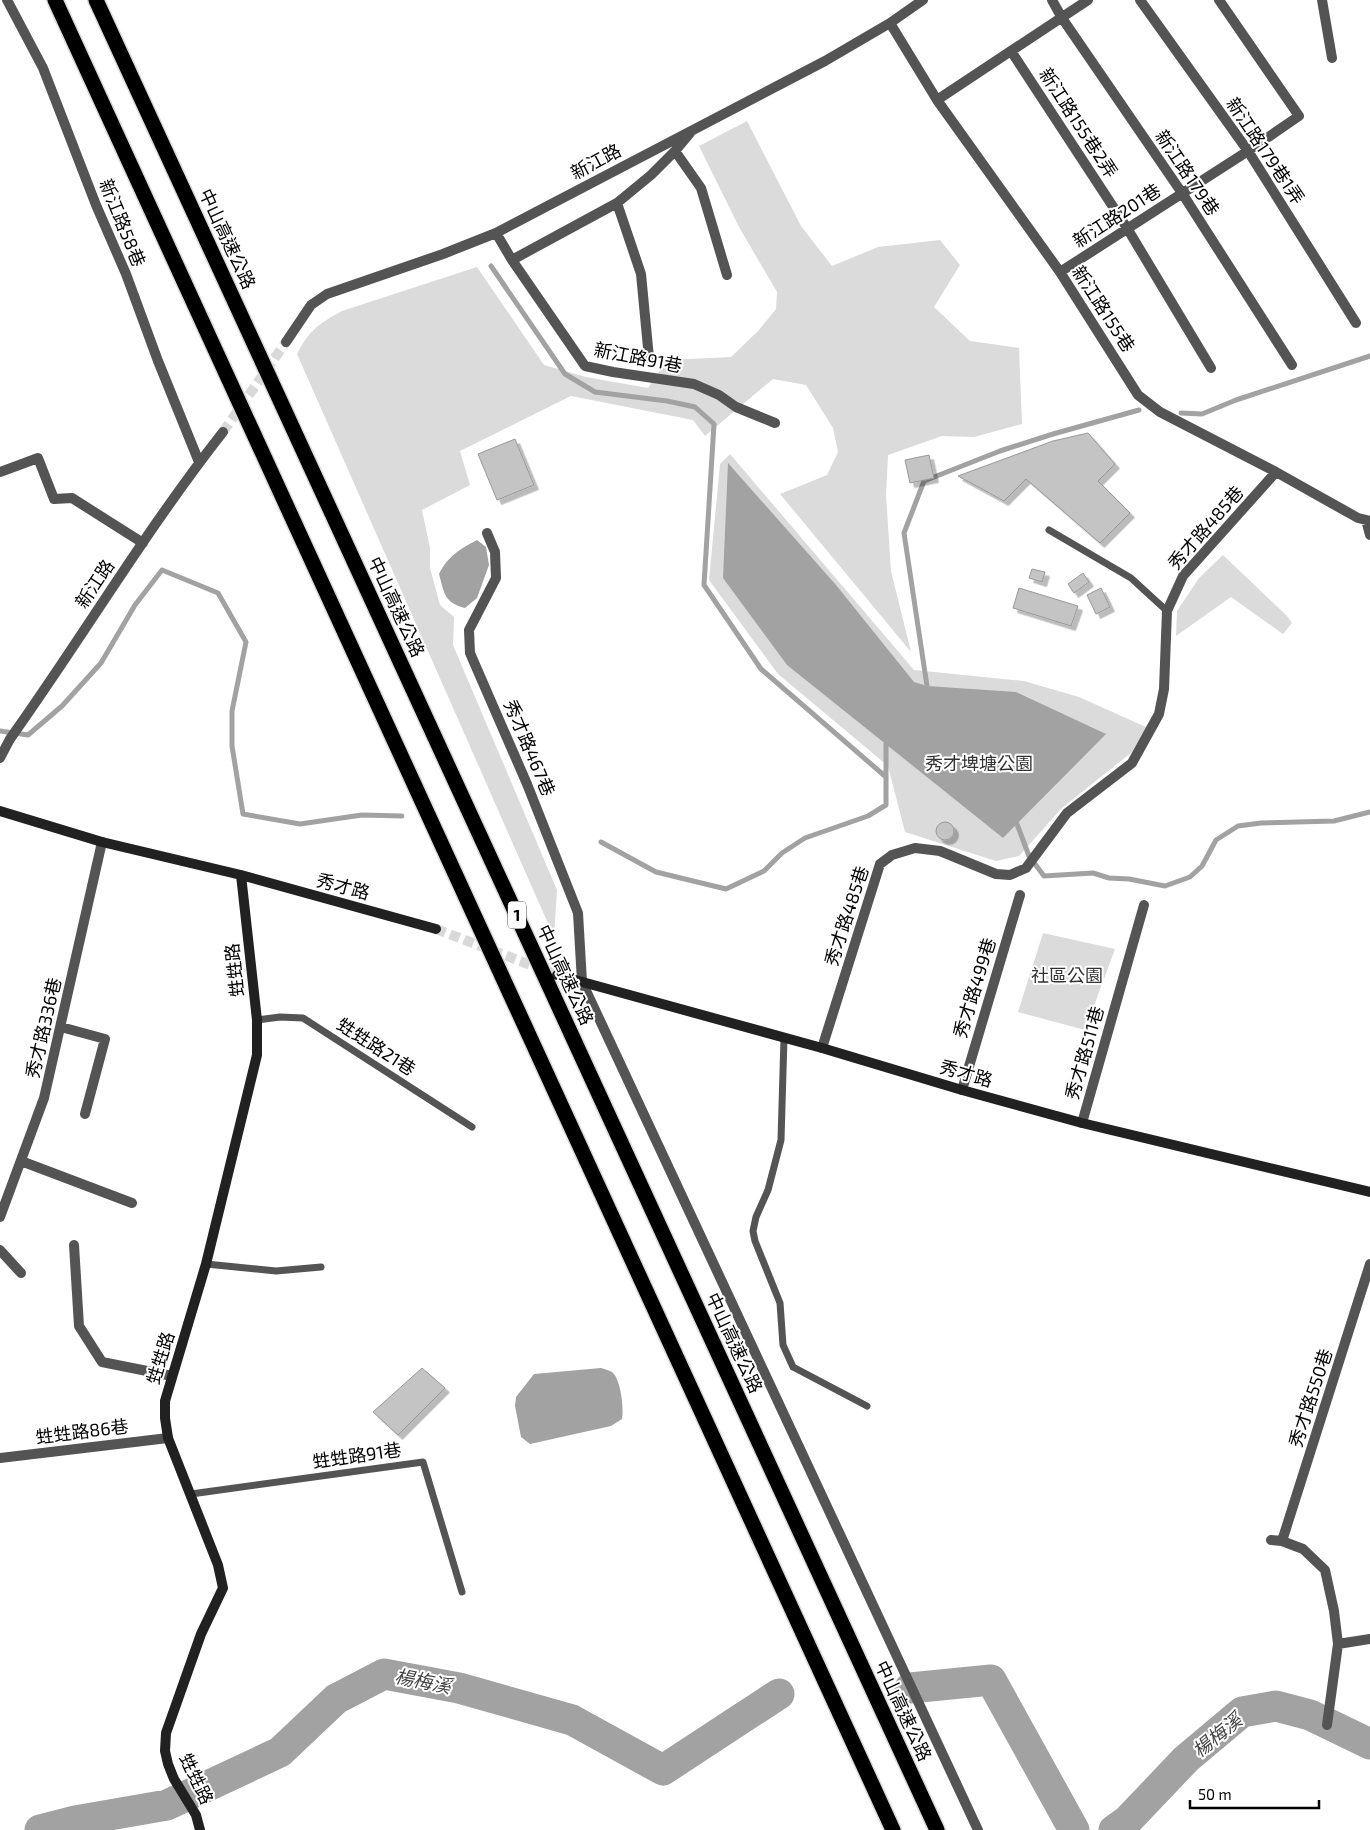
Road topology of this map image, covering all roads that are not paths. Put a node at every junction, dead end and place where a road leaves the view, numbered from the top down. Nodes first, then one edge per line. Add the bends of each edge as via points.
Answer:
1 (7, 0) edge
2 (55, 0) edge
3 (96, 0) edge
4 (923, 0) edge
5 (1052, 0) edge
6 (1088, 0) edge
7 (1140, 0) edge
8 (1219, 0) edge
9 (1322, 0) edge
10 (1062, 18) junction
11 (890, 23) junction
12 (1011, 51) junction
13 (1332, 58) dead end
14 (937, 100) junction
15 (692, 130) junction
16 (675, 151) junction
17 (1248, 151) junction
18 (1182, 193) junction
19 (617, 203) junction
20 (1127, 228) junction
21 (496, 233) junction
22 (512, 260) junction
23 (1060, 272) junction
24 (727, 275) dead end
25 (1356, 323) dead end
26 (286, 342) tunnel mouth
27 (649, 358) dead end
28 (1292, 365) dead end
29 (1210, 368) dead end
30 (774, 423) dead end
31 (223, 432) tunnel mouth
32 (199, 462) junction
33 (0, 472) edge
34 (1276, 472) junction
35 (1368, 520) edge
36 (1049, 530) dead end
37 (487, 532) dead end
38 (1370, 535) edge
39 (143, 543) junction
40 (1167, 611) junction
41 (0, 758) edge
42 (0, 811) edge
43 (102, 842) junction
44 (241, 875) junction
45 (1020, 895) dead end
46 (1144, 905) dead end
47 (436, 929) tunnel mouth
48 (556, 975) tunnel mouth
49 (582, 982) junction
50 (257, 1020) junction
51 (61, 1027) junction
52 (784, 1038) junction
53 (822, 1048) junction
54 (962, 1090) junction
55 (85, 1114) dead end
56 (1082, 1123) junction
57 (472, 1127) dead end
58 (21, 1161) junction
59 (1370, 1192) edge
60 (132, 1203) dead end
61 (0, 1217) edge
62 (74, 1245) dead end
63 (0, 1250) edge
64 (206, 1264) junction
65 (1370, 1264) edge
66 (321, 1267) dead end
67 (20, 1273) dead end
68 (172, 1376) junction
69 (867, 1406) dead end
70 (168, 1438) junction
71 (0, 1458) edge
72 (191, 1494) junction
73 (1271, 1540) dead end
74 (1282, 1541) junction
75 (462, 1592) dead end
76 (1370, 1639) edge
77 (1338, 1644) junction
78 (1327, 1725) dead end
79 (200, 1830) edge
80 (893, 1830) edge
81 (937, 1830) edge
82 (978, 1830) edge

1 - 32 street, 新江路58巷 via 43,68
2 - 80 highway, 1
3 - 81 highway, 中山高速公路 / 1
4 - 11 street, 新江路
5 - 10 street, 新江路179巷
6 - 10 street
7 - 17 street, 新江路179巷1弄
8 - 17 street, 新江路201巷 via 1299,116
9 - 13 street
10 - 12 street
10 - 18 street, 新江路179巷
11 - 14 street, 新江路155巷
11 - 15 street, 新江路 via 825,61
12 - 14 street
12 - 20 street, 新江路155巷2弄
14 - 23 street, 新江路155巷
15 - 16 street
15 - 21 street, 新江路
16 - 19 street
16 - 24 street via 700,188
17 - 18 street, 新江路201巷
17 - 25 street, 新江路179巷1弄
18 - 20 street, 新江路201巷
18 - 28 street, 新江路179巷
19 - 22 street
19 - 27 street via 642,274
20 - 23 street, 新江路201巷
20 - 29 street, 新江路155巷2弄
21 - 22 street, 新江路91巷
21 - 26 street, 新江路 via 327,294 311,305
22 - 30 street, 新江路91巷 via 585,366 694,384
23 - 34 street, 新江路155巷 via 1138,395 1160,412
31 - 32 street, 新江路
32 - 39 street, 新江路
33 - 39 street via 38,458 54,499 72,498
34 - 35 street, 新江路155巷 via 1358,518
34 - 40 street, 秀才路485巷 via 1183,576
35 - 38 street
36 - 40 lane via 1130,578
37 - 49 street, 秀才路467巷 via 495,552 496,578 469,630 470,653 578,912
39 - 41 street, 新江路
40 - 53 street, 秀才路485巷 via 1164,689 1159,714 1132,762 1067,813 1026,868 1010,875 996,874 940,852 915,848 892,855 880,864
42 - 43 main road, 秀才路
43 - 44 main road, 秀才路
43 - 51 street, 秀才路336巷
44 - 47 main road, 秀才路
44 - 50 main road, 甡甡路
45 - 54 street, 秀才路499巷
46 - 56 street, 秀才路511巷
48 - 49 main road, 秀才路
49 - 52 main road, 秀才路
49 - 82 street
50 - 57 lane, 甡甡路21巷 via 303,1018
50 - 64 main road, 甡甡路 via 257,1055
51 - 55 street via 105,1039
51 - 58 street, 秀才路336巷 via 44,1098
52 - 53 main road, 秀才路
52 - 69 lane via 781,1140 768,1190 756,1218 755,1241 780,1302 783,1345 794,1367
53 - 54 main road, 秀才路
54 - 56 main road, 秀才路
56 - 59 main road, 秀才路
58 - 60 street
58 - 61 street, 秀才路336巷
62 - 68 street via 79,1326 102,1362
63 - 67 street
64 - 66 lane via 276,1271
64 - 68 main road, 甡甡路
65 - 74 street, 秀才路550巷
68 - 70 main road, 甡甡路 via 165,1401
70 - 71 street, 甡甡路86巷
70 - 72 main road, 甡甡路
72 - 75 lane, 甡甡路91巷 via 423,1462
72 - 79 main road, 甡甡路 via 218,1565 223,1588 201,1634 166,1733 166,1757 174,1779 196,1815
73 - 74 street
74 - 77 street via 1303,1549 1325,1570
76 - 77 street
77 - 78 street

